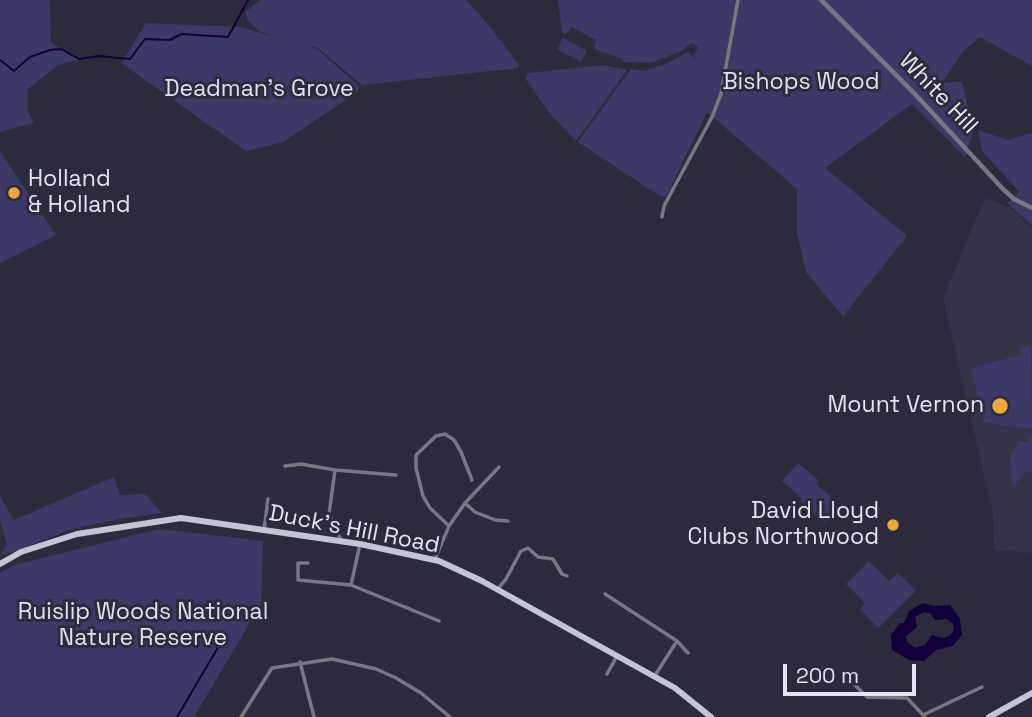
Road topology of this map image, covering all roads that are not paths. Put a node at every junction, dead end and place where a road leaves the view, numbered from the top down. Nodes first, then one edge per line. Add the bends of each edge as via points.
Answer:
1 (738, 0) edge
2 (821, 0) edge
3 (1032, 208) edge
4 (662, 217) dead end
5 (285, 466) dead end
6 (499, 467) dead end
7 (335, 470) junction
8 (396, 475) dead end
9 (472, 480) dead end
10 (268, 499) dead end
11 (465, 503) junction
12 (508, 521) dead end
13 (449, 526) junction
14 (264, 530) junction
15 (341, 541) junction
16 (360, 544) junction
17 (435, 561) junction
18 (308, 563) dead end
19 (0, 564) edge
20 (567, 576) dead end
21 (351, 585) junction
22 (497, 590) junction
23 (605, 594) dead end
24 (439, 621) dead end
25 (677, 641) junction
26 (688, 653) dead end
27 (617, 656) junction
28 (300, 662) junction
29 (607, 674) dead end
30 (654, 677) junction
31 (851, 681) dead end
32 (982, 687) dead end
33 (1032, 693) edge
34 (924, 716) edge
35 (241, 717) edge
36 (314, 717) edge
37 (450, 717) edge
38 (710, 717) edge
39 (989, 717) edge

1 - 4 street via 721,94
2 - 3 street, White Hill via 1003,189
5 - 7 street
6 - 11 street
7 - 8 street
7 - 15 street via 329,514
9 - 13 street via 454,440 445,434 436,436 416,455 423,496
10 - 14 street
11 - 12 street via 475,512
11 - 13 street
13 - 17 street
14 - 15 main road, Duck's Hill Road
14 - 19 main road, Duck's Hill Road via 181,518 160,520 77,534 21,552
15 - 16 main road, Duck's Hill Road
16 - 17 main road, Duck's Hill Road
16 - 21 street
17 - 22 main road, Duck's Hill Road
18 - 21 street via 298,563 298,580
20 - 22 street via 553,559 538,557 528,548 521,551
21 - 24 street
22 - 27 main road, Duck's Hill Road
23 - 25 street
25 - 26 street
25 - 30 street
27 - 29 street
27 - 30 main road, Duck's Hill Road
28 - 35 street via 272,668
28 - 36 street
28 - 37 street via 332,659 376,669 421,693
30 - 38 main road, Duck's Hill Road
31 - 34 street via 867,697 906,698
32 - 34 street
33 - 39 main road

